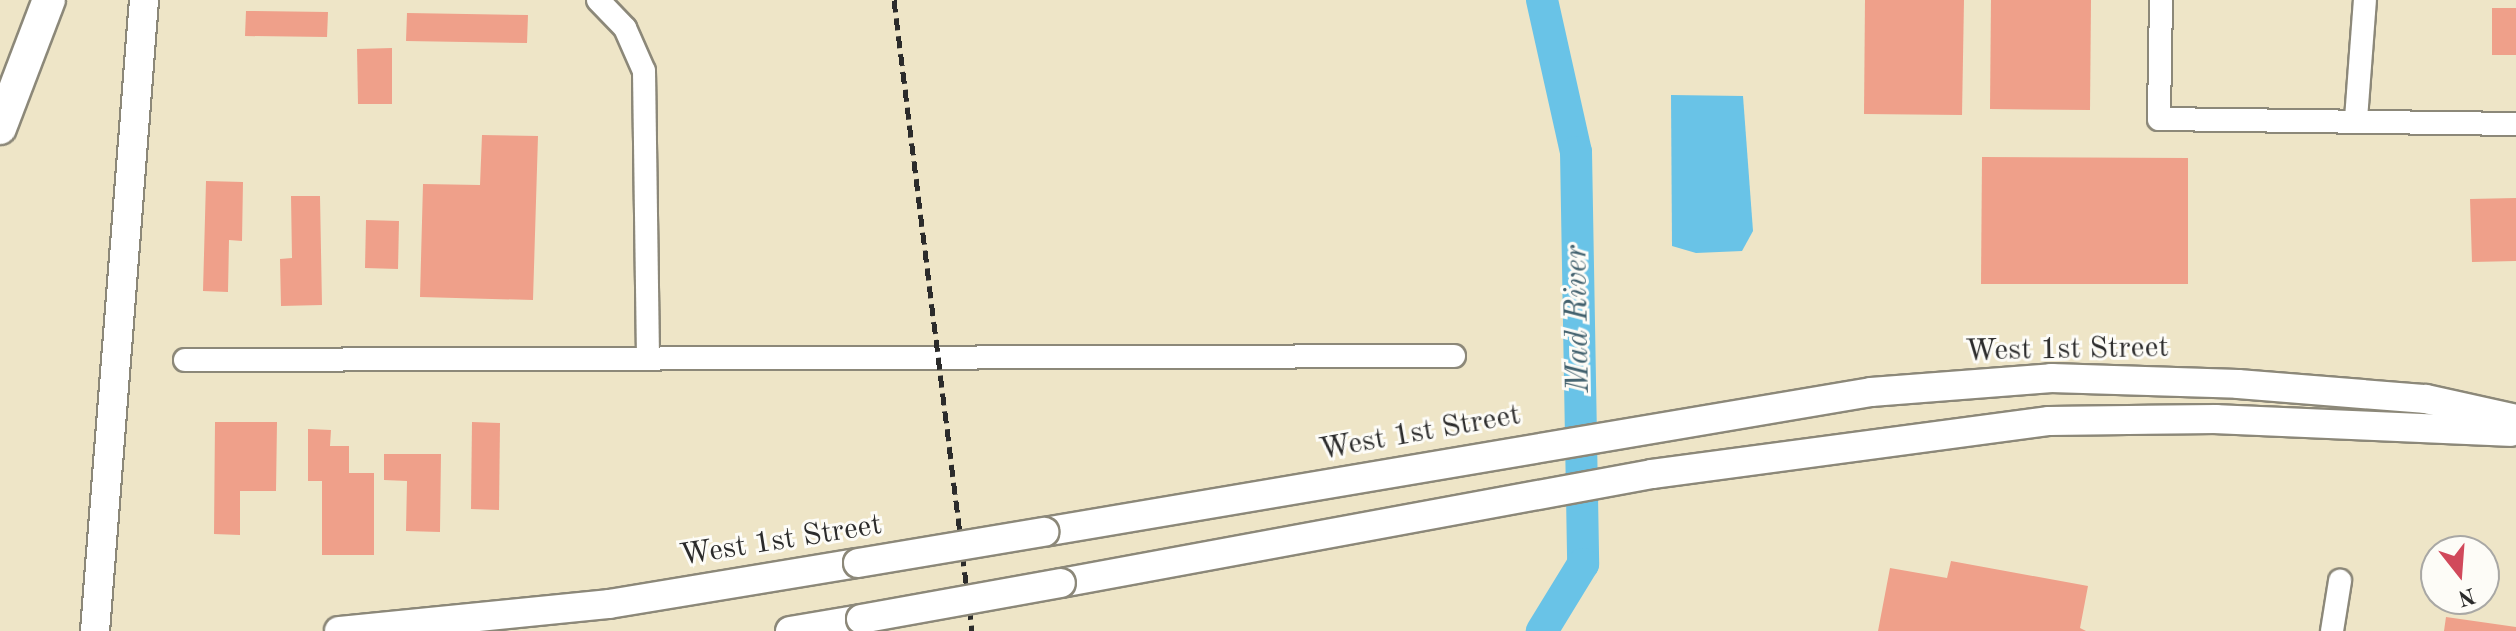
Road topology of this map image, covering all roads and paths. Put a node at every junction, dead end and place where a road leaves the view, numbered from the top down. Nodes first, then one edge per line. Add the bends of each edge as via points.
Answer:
1 (49, 0) edge
2 (144, 0) edge
3 (598, 0) edge
4 (2161, 0) edge
5 (2365, 0) edge
6 (2356, 119) junction
7 (2516, 124) edge
8 (0, 128) edge
9 (1454, 356) dead end
10 (648, 359) junction
11 (185, 360) dead end
12 (2516, 419) edge
13 (2516, 433) edge
14 (2340, 581) dead end
15 (95, 631) edge
16 (339, 631) edge
17 (790, 631) edge
18 (2332, 631) edge

1 - 8 highway
2 - 15 main road
3 - 10 street via 638,51 647,89
4 - 6 street via 2159,119
5 - 6 street
6 - 7 street
9 - 10 street
10 - 11 street
12 - 16 main road, West 1st Street, bridge via 2410,398 2238,384 2051,378 1871,392 609,604
13 - 17 main road, bridge via 2216,419 2049,421 1652,474
14 - 18 street

